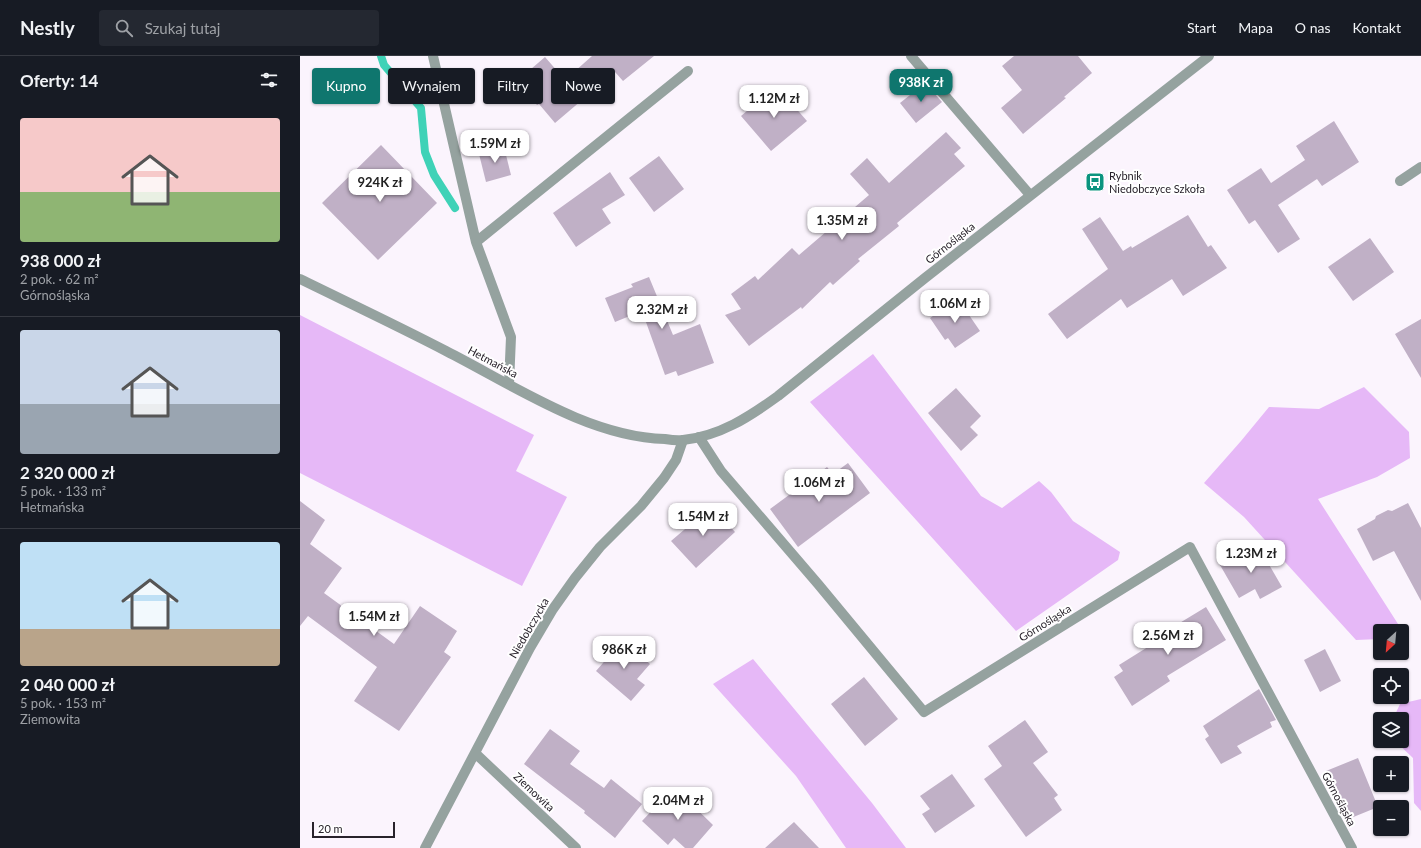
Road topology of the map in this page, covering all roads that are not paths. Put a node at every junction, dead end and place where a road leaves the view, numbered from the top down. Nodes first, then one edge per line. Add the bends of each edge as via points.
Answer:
1 (433, 56) edge
2 (911, 56) edge
3 (1209, 56) edge
4 (688, 72) dead end
5 (1421, 167) edge
6 (1400, 181) dead end
7 (1030, 195) junction
8 (476, 242) junction
9 (300, 279) edge
10 (509, 384) junction
11 (699, 437) junction
12 (682, 440) junction
13 (475, 753) junction
14 (425, 848) edge
15 (576, 848) edge
16 (1352, 848) edge

1 - 8 street
2 - 7 street
3 - 7 street, Górnośląska
4 - 8 street
5 - 6 street
7 - 11 street, Górnośląska via 778,396 735,424 717,433
8 - 10 street via 511,337
9 - 10 street, Hetmańska
10 - 12 street, Hetmańska via 556,409 596,426 651,439
11 - 12 street, Górnośląska
11 - 16 street, Górnośląska via 721,470 924,712 1190,547
12 - 13 street, Niedobczycka via 676,460 664,478 641,506 600,547 553,609
13 - 14 street, Niedobczycka
13 - 15 street, Ziemowita

